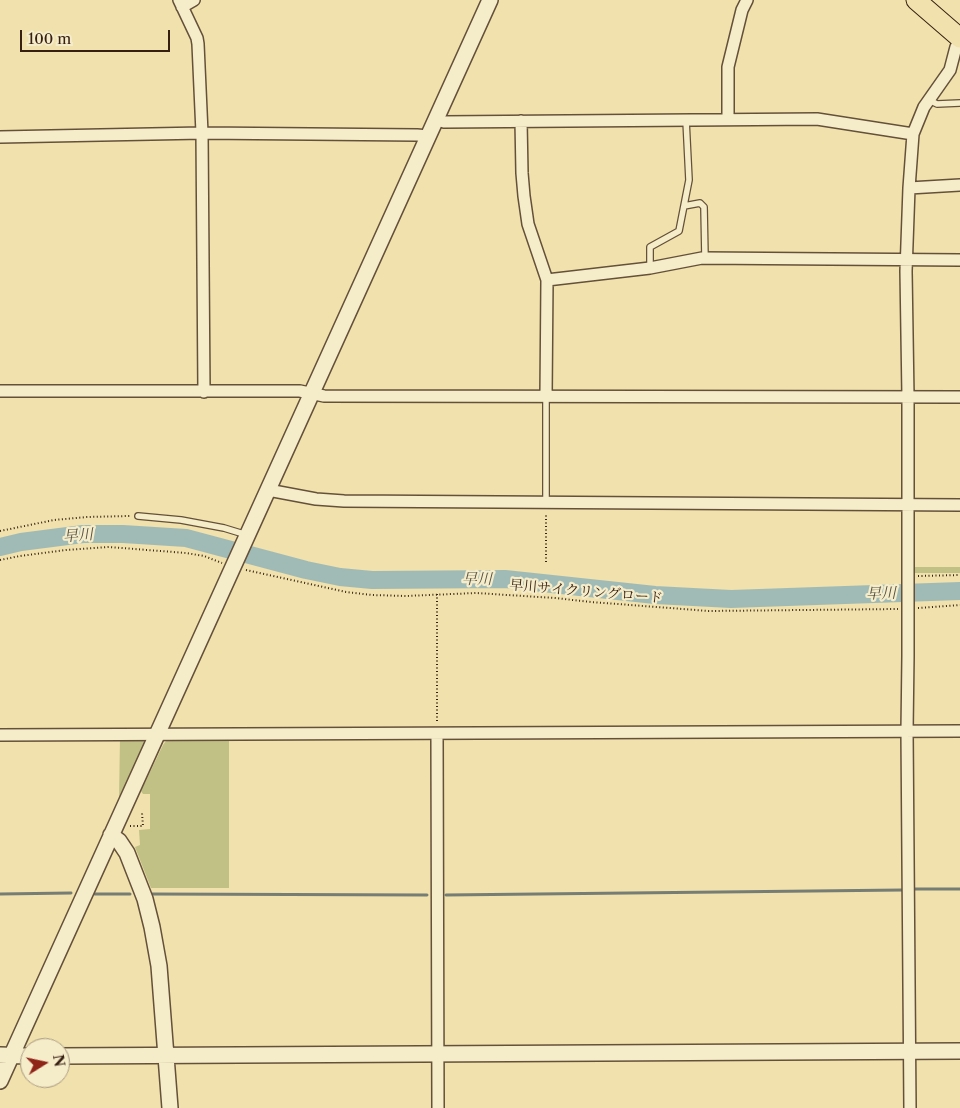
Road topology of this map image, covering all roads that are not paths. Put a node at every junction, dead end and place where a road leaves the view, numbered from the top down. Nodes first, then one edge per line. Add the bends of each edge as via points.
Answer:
1 (194, 0) edge
2 (490, 0) edge
3 (747, 0) edge
4 (916, 0) edge
5 (180, 3) edge
6 (960, 38) edge
7 (960, 42) edge
8 (929, 100) junction
9 (960, 103) edge
10 (728, 119) junction
11 (437, 120) junction
12 (686, 120) junction
13 (521, 121) junction
14 (202, 134) junction
15 (913, 134) junction
16 (428, 136) junction
17 (0, 137) edge
18 (960, 185) edge
19 (909, 188) junction
20 (684, 206) junction
21 (705, 258) junction
22 (906, 260) junction
23 (960, 260) edge
24 (650, 268) junction
25 (546, 280) junction
26 (0, 391) edge
27 (204, 392) junction
28 (312, 394) junction
29 (546, 396) junction
30 (908, 397) junction
31 (960, 397) edge
32 (268, 490) junction
33 (546, 503) junction
34 (907, 505) junction
35 (960, 505) edge
36 (138, 516) road end
37 (247, 537) junction
38 (907, 731) junction
39 (960, 731) edge
40 (437, 734) junction
41 (0, 735) edge
42 (158, 735) junction
43 (111, 835) junction
44 (910, 1051) junction
45 (960, 1051) edge
46 (438, 1054) junction
47 (6, 1055) edge
48 (166, 1055) junction
49 (20, 1056) edge
50 (70, 1056) edge
51 (0, 1081) edge
52 (170, 1108) edge
53 (438, 1108) edge
54 (910, 1108) edge

1 - 5 street
2 - 11 street
3 - 10 street via 728,67
4 - 6 main road
5 - 14 street via 198,44
7 - 8 street via 950,70
8 - 9 lane via 937,104
8 - 15 street
10 - 12 street
10 - 15 street via 818,118
11 - 13 street
11 - 16 street
12 - 13 street
12 - 20 lane via 689,180
13 - 25 street via 522,173 528,224
14 - 16 street
14 - 17 street
14 - 27 street
15 - 19 street
16 - 28 street
18 - 19 street
19 - 22 street
20 - 21 lane via 700,203 704,207
20 - 24 lane via 680,231 650,247
21 - 22 street
21 - 24 street
22 - 23 street
22 - 30 street
24 - 25 street
25 - 29 street
26 - 27 street
27 - 28 street via 300,391
28 - 29 street
28 - 32 street
29 - 30 street
29 - 33 lane
30 - 31 street
30 - 34 street
32 - 33 street via 330,500
32 - 37 street
33 - 34 street
34 - 35 street
34 - 38 street
36 - 37 lane via 224,528
37 - 42 street
38 - 39 street
38 - 40 street
38 - 44 street
40 - 42 street
40 - 46 street
41 - 42 street
42 - 43 street
43 - 47 street
43 - 48 street via 123,845 130,859 152,927 159,966
44 - 45 street
44 - 46 street
44 - 54 street
46 - 48 street
46 - 53 street
47 - 49 street
47 - 51 street
48 - 50 street
48 - 52 street

